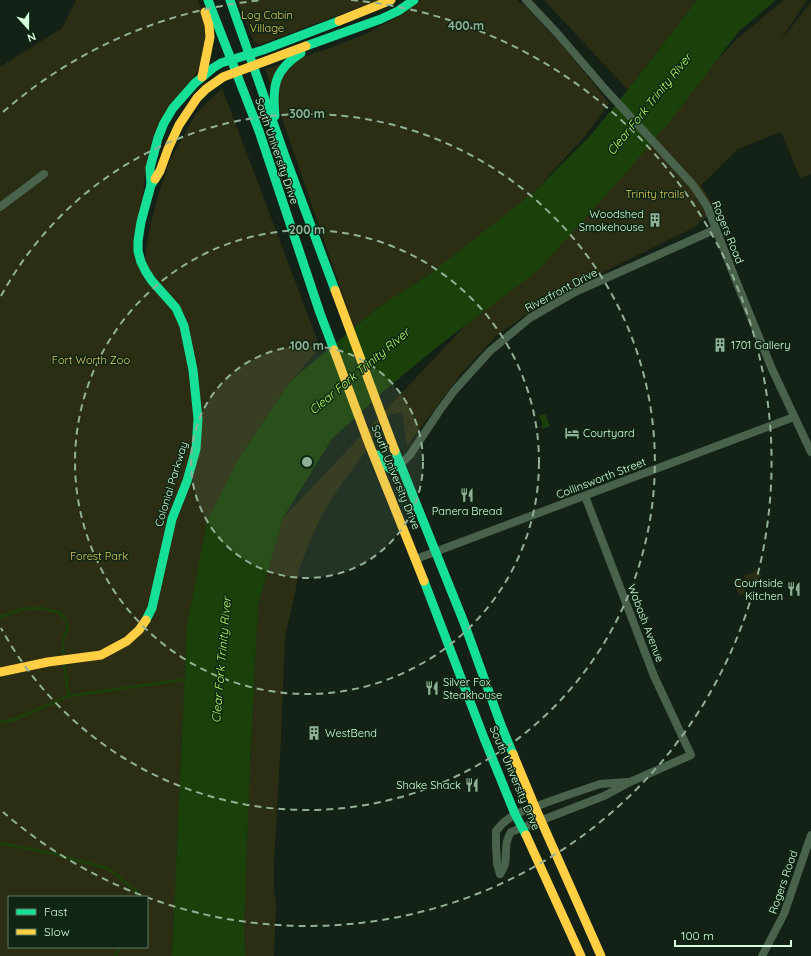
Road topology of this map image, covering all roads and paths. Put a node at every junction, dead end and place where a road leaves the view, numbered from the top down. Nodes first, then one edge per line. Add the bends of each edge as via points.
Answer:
1 (200, 0) edge
2 (208, 0) edge
3 (230, 0) edge
4 (390, 0) edge
5 (414, 0) edge
6 (526, 0) edge
7 (328, 39) junction
8 (249, 54) junction
9 (231, 60) junction
10 (253, 66) junction
11 (236, 73) junction
12 (202, 77) junction
13 (276, 131) junction
14 (44, 174) dead end
15 (151, 185) junction
16 (0, 206) edge
17 (716, 229) junction
18 (794, 417) junction
19 (368, 440) junction
20 (811, 452) edge
21 (400, 465) junction
22 (585, 496) junction
23 (435, 552) junction
24 (416, 559) junction
25 (0, 672) edge
26 (630, 782) junction
27 (535, 807) junction
28 (516, 814) junction
29 (541, 821) junction
30 (523, 828) junction
31 (811, 835) edge
32 (579, 953) edge
33 (586, 956) edge
34 (601, 956) edge
35 (762, 956) edge

1 - 12 main road via 209,25 210,37
2 - 9 main road, South University Drive
3 - 8 main road, South University Drive
4 - 8 main road, Colonial Parkway
5 - 7 main road, Colonial Parkway via 391,15
6 - 17 street, Rogers Road via 693,185 707,206
7 - 10 main road, Colonial Parkway
7 - 13 main road via 294,57 280,74 275,84 274,96
8 - 9 main road, Colonial Parkway
8 - 10 main road, South University Drive
9 - 11 main road, South University Drive
9 - 12 main road, Colonial Parkway via 221,63
10 - 11 main road, Colonial Parkway
10 - 13 main road, South University Drive
11 - 15 main road, Colonial Parkway via 221,79 197,98 179,125 160,171
11 - 19 main road, South University Drive via 259,131 320,313
12 - 15 main road, Colonial Parkway via 173,108 164,123 150,168
13 - 21 main road, South University Drive
14 - 16 street
15 - 25 main road, Colonial Parkway via 141,222 138,251 152,282 176,308 184,326 192,363 198,419 196,449 172,519 152,608 139,630 127,641 101,655
17 - 18 street, Rogers Road
17 - 21 street, Riverfront Drive via 575,292 530,318 490,351 454,391 410,455
18 - 20 street, Rogers Road
18 - 22 street, Collinsworth Street
19 - 21 main road via 382,463 391,469
19 - 24 main road, South University Drive
21 - 23 main road, South University Drive
22 - 23 street, Collinsworth Street
22 - 26 street, Wabash Avenue via 654,676 691,755
23 - 24 street, Collinsworth Street
23 - 27 main road, South University Drive
24 - 28 main road, South University Drive via 484,738
26 - 27 street via 600,784
26 - 29 street via 604,796
27 - 28 street
27 - 29 main road, South University Drive
28 - 30 main road, South University Drive
28 - 30 street via 496,831 497,864 500,874 505,866 509,835
29 - 30 street
29 - 34 main road, South University Drive
30 - 32 main road, South University Drive
31 - 35 street, Rogers Road via 784,914
32 - 33 main road

